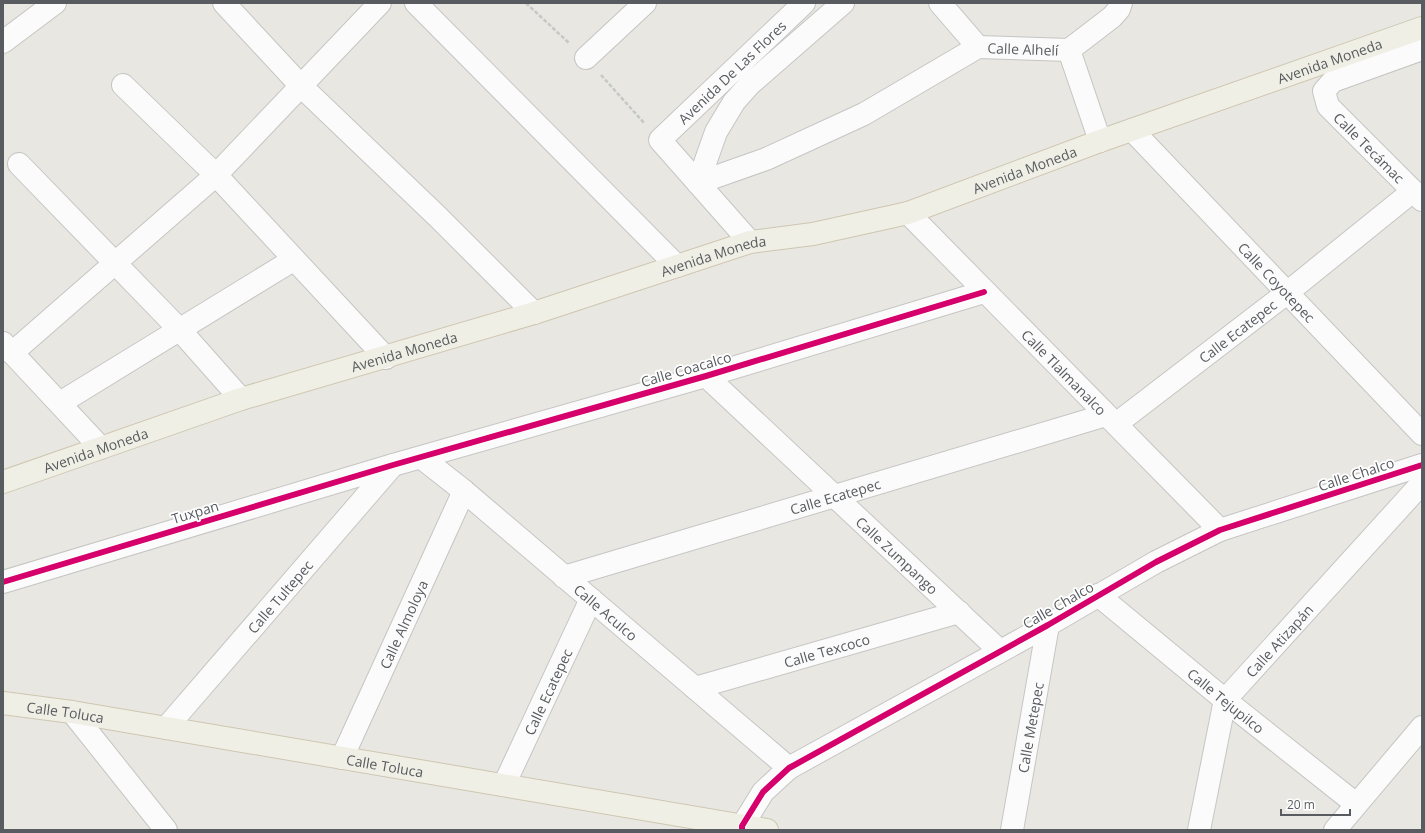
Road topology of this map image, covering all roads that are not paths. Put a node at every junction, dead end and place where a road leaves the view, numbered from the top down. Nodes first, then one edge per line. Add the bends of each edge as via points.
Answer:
1 (55, 3) edge
2 (224, 3) edge
3 (380, 3) edge
4 (416, 3) edge
5 (645, 3) edge
6 (804, 3) edge
7 (843, 3) edge
8 (940, 3) edge
9 (1121, 3) edge
10 (1422, 28) edge
11 (3, 42) edge
12 (978, 47) junction
13 (1069, 50) junction
14 (1422, 50) edge
15 (586, 58) dead end
16 (123, 85) dead end
17 (301, 86) junction
18 (1132, 130) junction
19 (1100, 141) junction
20 (19, 164) dead end
21 (216, 175) junction
22 (698, 183) junction
23 (1418, 195) edge
24 (908, 213) junction
25 (750, 242) junction
26 (293, 260) junction
27 (115, 263) junction
28 (677, 266) junction
29 (984, 292) junction
30 (1288, 292) junction
31 (534, 313) junction
32 (179, 328) junction
33 (8, 348) edge
34 (386, 358) junction
35 (706, 376) junction
36 (241, 399) junction
37 (60, 403) junction
38 (1111, 420) junction
39 (1422, 434) edge
40 (101, 448) junction
41 (422, 458) junction
42 (393, 465) junction
43 (1422, 465) edge
44 (3, 482) edge
45 (1422, 483) edge
46 (464, 491) junction
47 (835, 496) junction
48 (1220, 530) junction
49 (564, 577) junction
50 (3, 582) edge
51 (1098, 595) junction
52 (590, 599) junction
53 (959, 612) junction
54 (1048, 626) junction
55 (1000, 651) junction
56 (695, 688) junction
57 (1225, 700) junction
58 (3, 703) edge
59 (72, 712) junction
60 (1422, 727) edge
61 (166, 728) junction
62 (342, 758) junction
63 (789, 768) junction
64 (504, 785) junction
65 (1356, 804) junction
66 (742, 828) edge
67 (166, 830) edge
68 (767, 830) edge
69 (1012, 830) edge
70 (1199, 830) edge
71 (1335, 830) edge

1 - 11 street
2 - 17 street
3 - 17 street
4 - 28 street
5 - 15 street
6 - 22 street, Avenida De Las Flores via 660,140
7 - 22 street via 750,84 734,102 716,132
8 - 12 street
9 - 13 street, Calle Alhelí via 1119,10 1112,17
10 - 18 main road, Avenida Moneda
12 - 13 street, Calle Alhelí
12 - 22 street via 864,114 766,159
13 - 19 street
14 - 23 street, Calle Tecámac via 1334,81 1324,91 1328,106
16 - 21 street
17 - 21 street
17 - 31 street
18 - 19 main road, Avenida Moneda
18 - 30 street, Calle Coyotepec
19 - 24 main road, Avenida Moneda
20 - 27 street
21 - 26 street
21 - 27 street
22 - 25 street
23 - 30 street, Calle Ecatepec
24 - 25 main road, Avenida Moneda via 813,234
24 - 29 street, Calle Tlalmanalco
25 - 28 main road, Avenida Moneda
26 - 32 street
26 - 34 street
27 - 32 street
27 - 33 street
28 - 31 main road, Avenida Moneda
29 - 35 street, Calle Coacalco
29 - 38 street, Calle Tlalmanalco
30 - 38 street, Calle Ecatepec
30 - 39 street, Calle Coyotepec
31 - 34 main road, Avenida Moneda
32 - 36 street
32 - 37 street
33 - 37 street
34 - 36 main road, Avenida Moneda
35 - 41 street, Calle Coacalco
35 - 47 street, Calle Zumpango
36 - 40 main road, Avenida Moneda
37 - 40 street
38 - 47 street, Calle Ecatepec
38 - 48 street, Calle Tlalmanalco
40 - 44 main road, Avenida Moneda
41 - 42 street, Calle Coacalco
41 - 46 street, Calle Aculco
42 - 50 street, Tuxpan
42 - 61 street, Calle Tultepec
43 - 48 street, Calle Chalco
45 - 57 street, Calle Atizapán
46 - 49 street, Calle Aculco
46 - 62 street, Calle Almoloya
47 - 49 street, Calle Ecatepec
47 - 53 street, Calle Zumpango
48 - 51 street, Calle Chalco
49 - 52 street, Calle Aculco
51 - 54 street, Calle Chalco
51 - 57 street, Calle Tejupilco
52 - 56 street, Calle Aculco
52 - 64 street, Calle Ecatepec
53 - 55 street, Calle Zumpango
53 - 56 street, Calle Texcoco
54 - 55 street, Calle Chalco
54 - 69 street, Calle Metepec
55 - 63 street, Calle Chalco
56 - 63 street, Calle Aculco
57 - 65 street, Calle Tejupilco
57 - 70 street
58 - 59 main road, Calle Toluca
59 - 61 main road, Calle Toluca
59 - 67 street
60 - 65 street
61 - 62 main road, Calle Toluca
62 - 64 main road, Calle Toluca
63 - 66 street, Calle Chalco via 763,792
64 - 66 main road, Calle Toluca
65 - 71 street
66 - 68 main road, Calle Toluca

